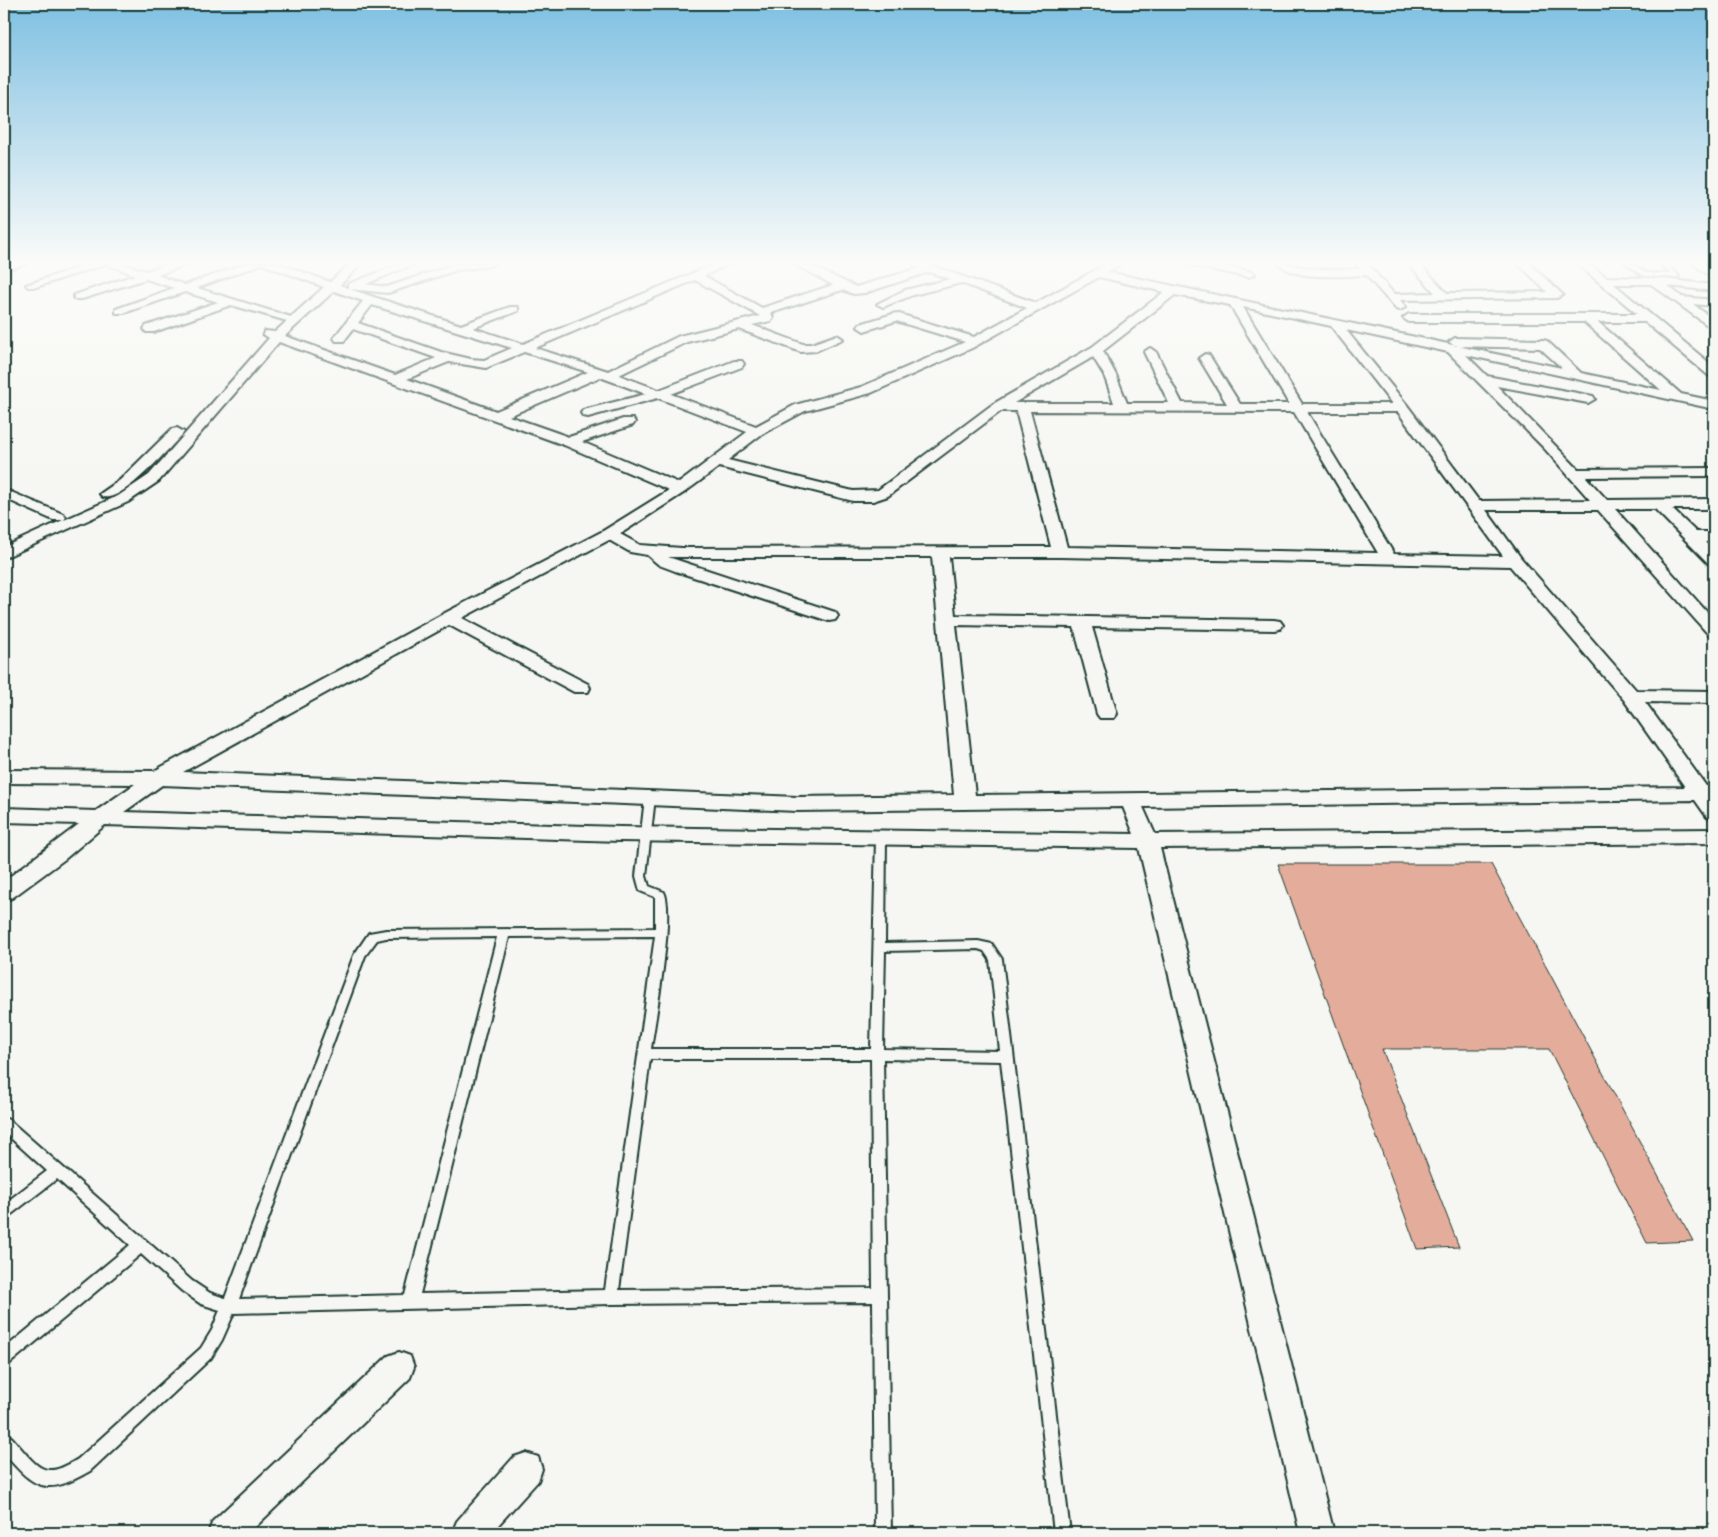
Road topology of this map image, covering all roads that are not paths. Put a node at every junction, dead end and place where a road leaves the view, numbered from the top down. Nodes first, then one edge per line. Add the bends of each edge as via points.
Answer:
1 (343, 335) edge
2 (383, 335) edge
3 (478, 335) edge
4 (557, 335) edge
5 (701, 335) edge
6 (766, 335) edge
7 (955, 335) edge
8 (987, 335) edge
9 (1116, 335) edge
10 (1254, 335) edge
11 (1344, 335) edge
12 (1388, 335) edge
13 (1422, 335) edge
14 (1606, 335) edge
15 (1669, 335) edge
16 (273, 336) junction
17 (340, 338) dead end
18 (837, 338) dead end
19 (976, 341) junction
20 (1429, 343) junction
21 (523, 349) junction
22 (1096, 350) junction
23 (1454, 351) junction
24 (1150, 352) dead end
25 (449, 357) junction
26 (1205, 358) dead end
27 (738, 364) dead end
28 (605, 373) junction
29 (1714, 373) edge
30 (1576, 376) junction
31 (395, 380) junction
32 (1486, 380) junction
33 (660, 394) junction
34 (1677, 397) junction
35 (1588, 399) dead end
36 (1714, 405) edge
37 (998, 407) junction
38 (1022, 407) junction
39 (1122, 408) junction
40 (1178, 408) junction
41 (1236, 408) junction
42 (1298, 408) junction
43 (1402, 408) junction
44 (588, 413) dead end
45 (496, 416) junction
46 (628, 422) dead end
47 (757, 431) junction
48 (569, 442) junction
49 (718, 462) junction
50 (1714, 472) edge
51 (1574, 473) junction
52 (132, 477) junction
53 (154, 478) junction
54 (680, 489) junction
55 (4, 494) edge
56 (1658, 503) junction
57 (1602, 504) junction
58 (1714, 504) edge
59 (1473, 506) junction
60 (58, 516) junction
61 (609, 534) junction
62 (1692, 537) junction
63 (1714, 537) edge
64 (4, 541) edge
65 (652, 552) junction
66 (940, 552) junction
67 (1060, 552) junction
68 (4, 553) edge
69 (1389, 558) junction
70 (1714, 560) edge
71 (1514, 561) junction
72 (829, 616) dead end
73 (449, 618) junction
74 (947, 620) junction
75 (1082, 622) junction
76 (1274, 625) dead end
77 (1714, 630) edge
78 (581, 688) dead end
79 (1631, 696) junction
80 (1714, 697) edge
81 (1107, 714) dead end
82 (4, 776) edge
83 (158, 778) junction
84 (1707, 793) edge
85 (650, 798) junction
86 (1130, 800) junction
87 (965, 802) junction
88 (1714, 812) edge
89 (4, 815) edge
90 (103, 816) junction
91 (646, 834) junction
92 (1714, 836) edge
93 (881, 838) junction
94 (1148, 841) junction
95 (4, 892) edge
96 (661, 932) junction
97 (504, 933) junction
98 (879, 946) junction
99 (644, 1054) junction
100 (877, 1054) junction
101 (1006, 1056) junction
102 (4, 1124) edge
103 (57, 1171) junction
104 (4, 1212) edge
105 (141, 1244) junction
106 (880, 1295) junction
107 (611, 1297) junction
108 (411, 1302) junction
109 (229, 1306) junction
110 (4, 1360) edge
111 (399, 1367) dead end
112 (4, 1441) edge
113 (526, 1469) dead end
114 (225, 1533) edge
115 (469, 1533) edge
116 (882, 1533) edge
117 (1062, 1533) edge
118 (1317, 1533) edge

1 - 17 street
2 - 25 street
3 - 21 street
4 - 21 street
5 - 28 street via 683,339
6 - 18 street via 801,348 812,348
7 - 19 street
8 - 19 street
9 - 22 street
10 - 42 street
11 - 43 street
12 - 20 street
13 - 20 street
14 - 34 street
15 - 29 street
16 - 31 street
16 - 52 street
16 - 53 street
19 - 47 street via 866,390 800,408
20 - 23 street
20 - 30 street via 1538,343 1547,346
21 - 25 street via 486,364
21 - 28 street
22 - 37 street
22 - 39 street via 1110,375
23 - 30 street
23 - 32 street
24 - 40 street
25 - 31 street
26 - 41 street
27 - 33 street
28 - 33 street
28 - 45 street
30 - 34 street
31 - 45 street
32 - 35 street
32 - 51 street
33 - 44 street
33 - 47 street
34 - 36 street
37 - 38 street
37 - 49 street via 883,493 873,496 853,496
38 - 39 street
38 - 67 street
39 - 40 street
40 - 41 street
41 - 42 street
42 - 43 street
42 - 69 street
43 - 59 street
45 - 48 street
46 - 48 street
47 - 49 street
48 - 54 street
49 - 54 street
50 - 51 street
51 - 57 street
52 - 53 street
52 - 60 street via 110,493
53 - 68 street via 123,499
54 - 61 street
55 - 60 street
56 - 57 street
56 - 58 street
56 - 62 street
57 - 59 street
57 - 77 street
59 - 71 street
60 - 64 street
61 - 65 street via 636,549
61 - 73 street
62 - 63 street
62 - 70 street
65 - 66 street
65 - 72 street via 681,568
66 - 67 street
66 - 74 street
67 - 69 street
69 - 71 street
71 - 79 street
73 - 78 street
73 - 83 street
74 - 75 street
74 - 87 street
75 - 76 street
75 - 81 street
79 - 80 street
79 - 84 street
82 - 83 street
83 - 85 street
83 - 90 street
84 - 86 street
84 - 88 street
85 - 87 street via 797,804
85 - 91 lane
86 - 87 street
86 - 94 street
89 - 90 street
90 - 91 street
90 - 95 street
91 - 93 street
91 - 96 lane via 642,884 660,895
92 - 94 street
93 - 94 street
93 - 98 lane
94 - 118 street
96 - 97 lane
96 - 99 lane
97 - 108 lane
97 - 109 lane via 386,934 373,936 366,944
98 - 100 lane
98 - 101 lane via 988,947 996,959
99 - 100 lane
99 - 107 lane
100 - 101 lane
100 - 106 lane
101 - 117 lane
102 - 103 lane
103 - 104 lane
103 - 105 lane
105 - 109 lane via 187,1286 206,1299
105 - 110 lane
106 - 107 lane
106 - 116 lane
107 - 108 lane
108 - 109 lane
109 - 112 lane via 206,1352 84,1465 67,1476 48,1480 33,1474
111 - 114 street
113 - 115 street

